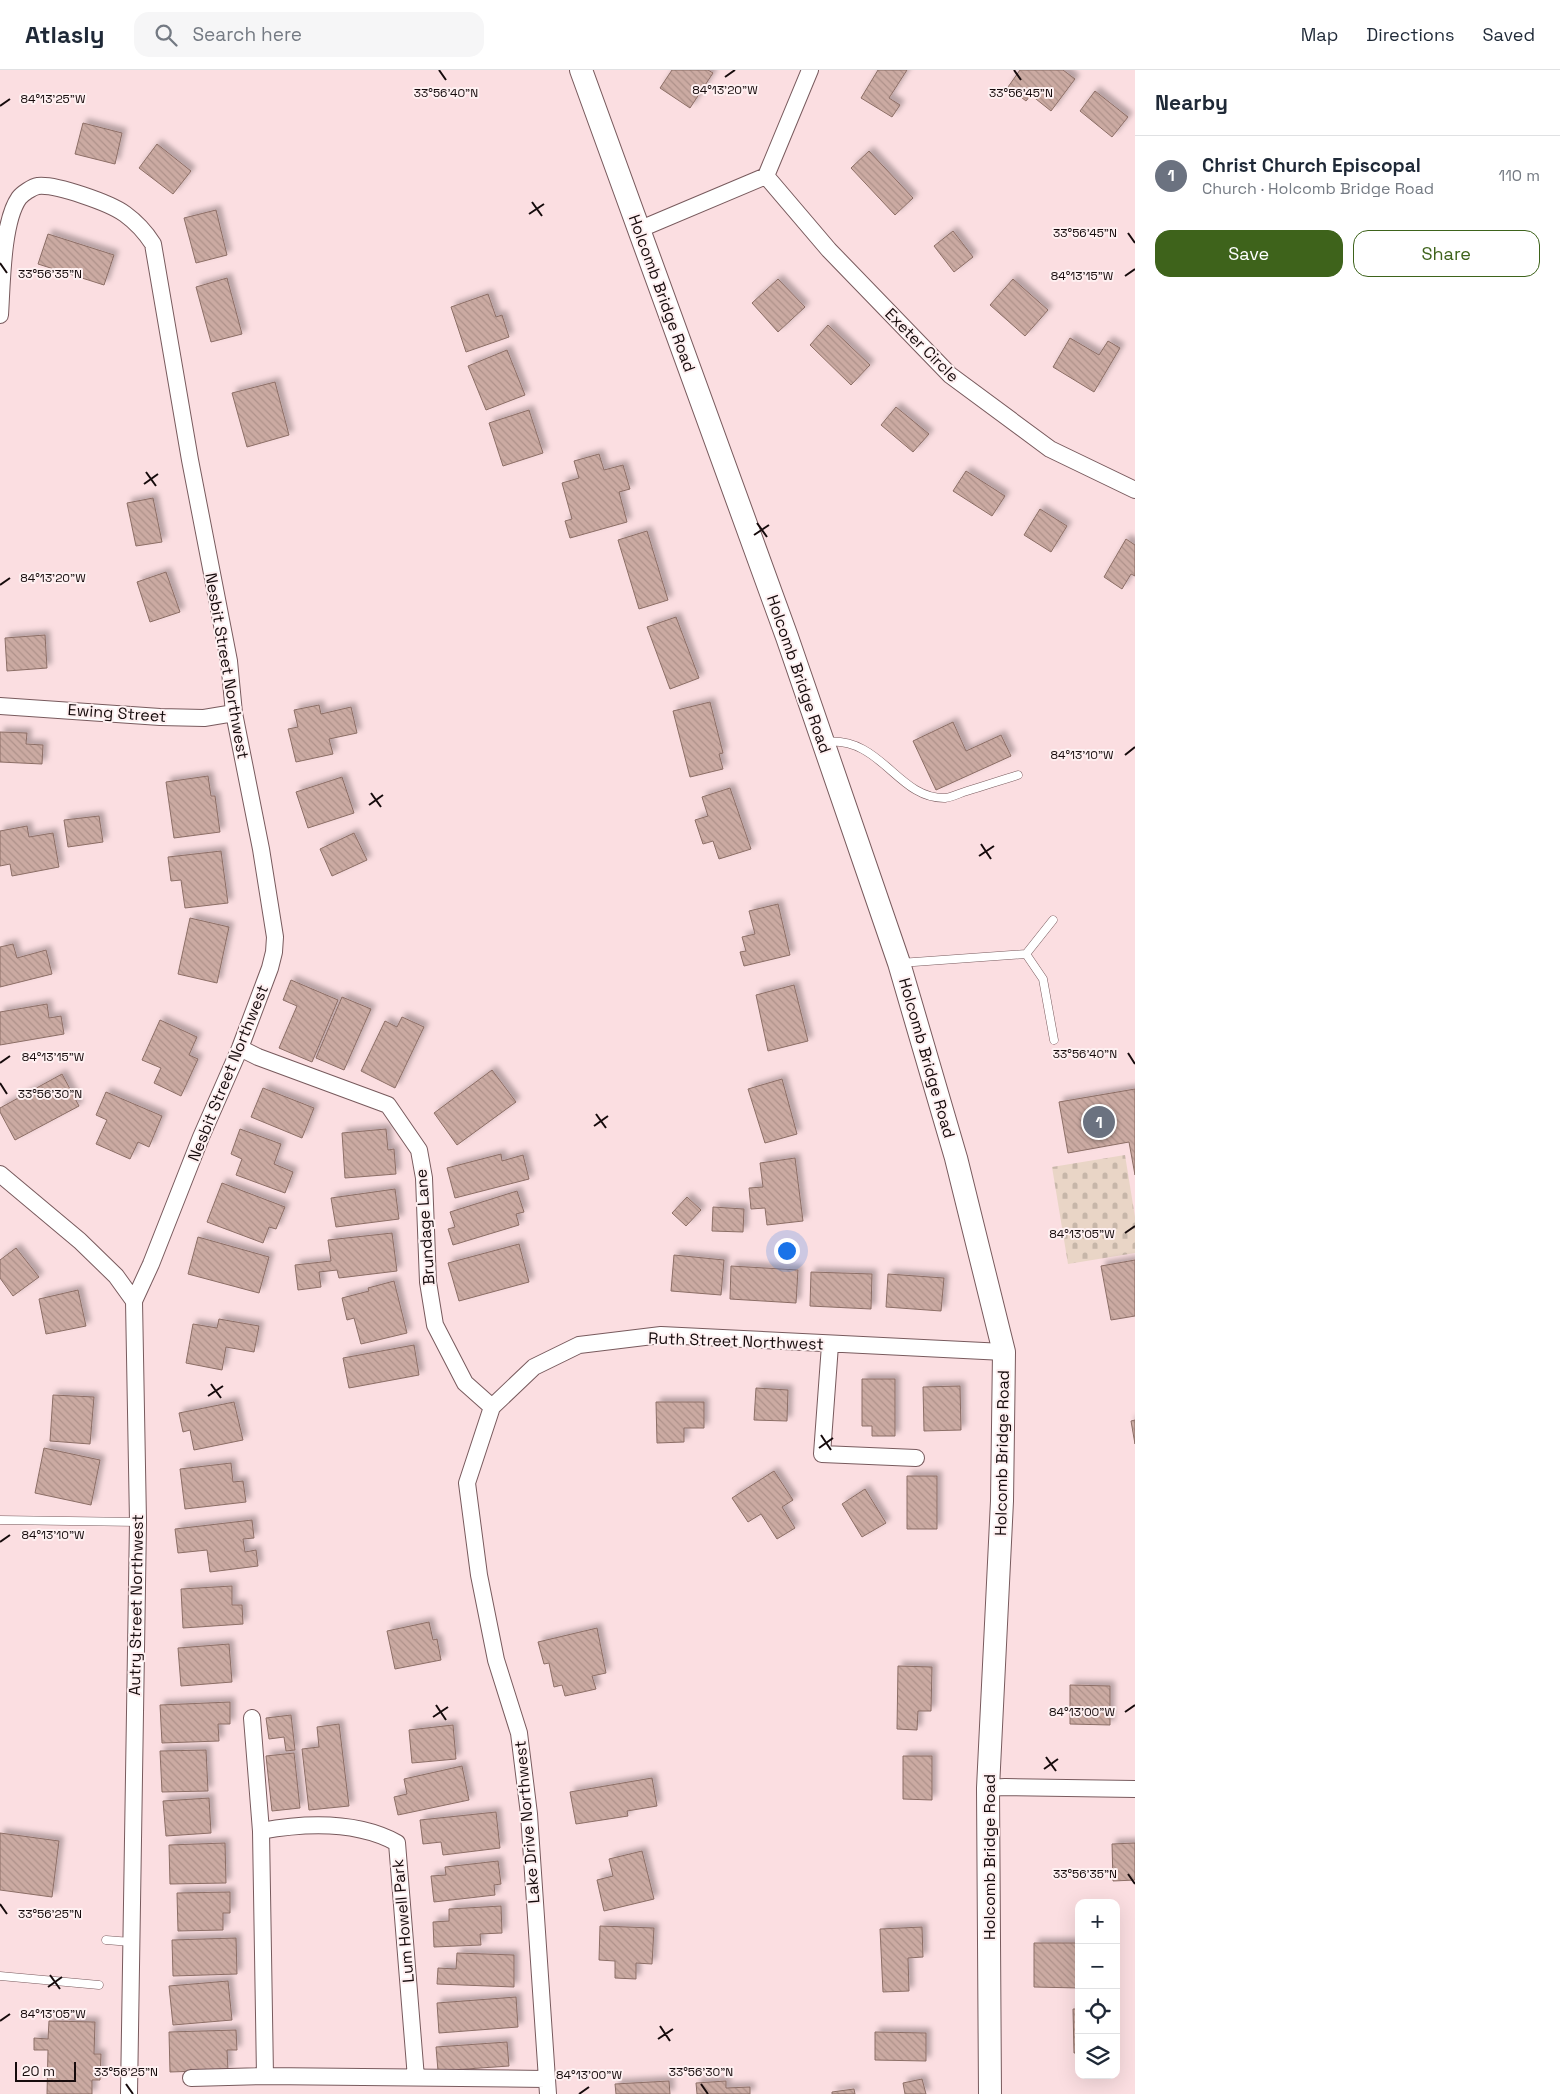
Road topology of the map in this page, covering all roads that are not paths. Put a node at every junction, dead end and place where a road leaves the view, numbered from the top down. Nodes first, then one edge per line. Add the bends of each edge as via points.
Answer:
1 (581, 70) edge
2 (810, 70) edge
3 (766, 176) junction
4 (638, 230) junction
5 (0, 315) edge
6 (1135, 490) edge
7 (0, 706) edge
8 (234, 714) junction
9 (823, 742) junction
10 (1018, 775) dead end
11 (1053, 920) dead end
12 (1026, 954) junction
13 (899, 963) junction
14 (1054, 1040) dead end
15 (240, 1048) junction
16 (0, 1174) edge
17 (134, 1301) junction
18 (830, 1345) junction
19 (1004, 1352) junction
20 (492, 1407) junction
21 (482, 1438) joint
22 (916, 1458) dead end
23 (0, 1520) edge
24 (138, 1522) junction
25 (252, 1718) dead end
26 (988, 1788) junction
27 (1135, 1789) edge
28 (261, 1831) junction
29 (106, 1940) dead end
30 (131, 1942) junction
31 (0, 1976) edge
32 (99, 1984) dead end
33 (265, 2076) junction
34 (191, 2078) dead end
35 (416, 2078) junction
36 (547, 2086) edge
37 (129, 2094) edge
38 (990, 2094) edge

1 - 4 street, Holcomb Bridge Road
2 - 3 street
3 - 4 street
3 - 6 street, Exeter Circle via 829,250 950,375 1050,449
4 - 9 street, Holcomb Bridge Road
5 - 8 street, Nesbit Street Northwest via 5,240 15,204 20,196 37,186 100,200 124,213 153,244 228,660
7 - 8 street, Ewing Street via 160,717 204,718
8 - 15 street, Nesbit Street Northwest via 275,937 270,968
9 - 10 lane via 839,740 862,747 911,787 930,796 947,798
9 - 13 street, Holcomb Bridge Road
11 - 12 lane
12 - 13 lane
12 - 14 lane via 1043,978
13 - 19 street, Holcomb Bridge Road via 956,1158
15 - 17 street, Nesbit Street Northwest
15 - 20 street, Brundage Lane via 388,1105 419,1150 424,1178 428,1282 435,1325 465,1383
16 - 17 street via 80,1241 116,1276
17 - 24 street, Autry Street Northwest
18 - 19 street, Ruth Street Northwest
18 - 20 street, Ruth Street Northwest via 661,1335 579,1345 534,1367
18 - 22 street via 822,1454
19 - 26 street, Holcomb Bridge Road via 1002,1501
20 - 21 street, Ruth Street Northwest
21 - 36 street, Lake Drive Northwest via 467,1483 479,1575 496,1660 520,1733 529,1814
23 - 24 lane
24 - 30 street, Autry Street Northwest
25 - 28 street
26 - 27 street
26 - 38 street, Holcomb Bridge Road
28 - 33 street
28 - 35 street, Lum Howell Park via 286,1826 337,1826 381,1834 397,1843
29 - 30 lane
30 - 37 street, Autry Street Northwest
31 - 32 lane
33 - 34 street
33 - 35 street
35 - 36 street

